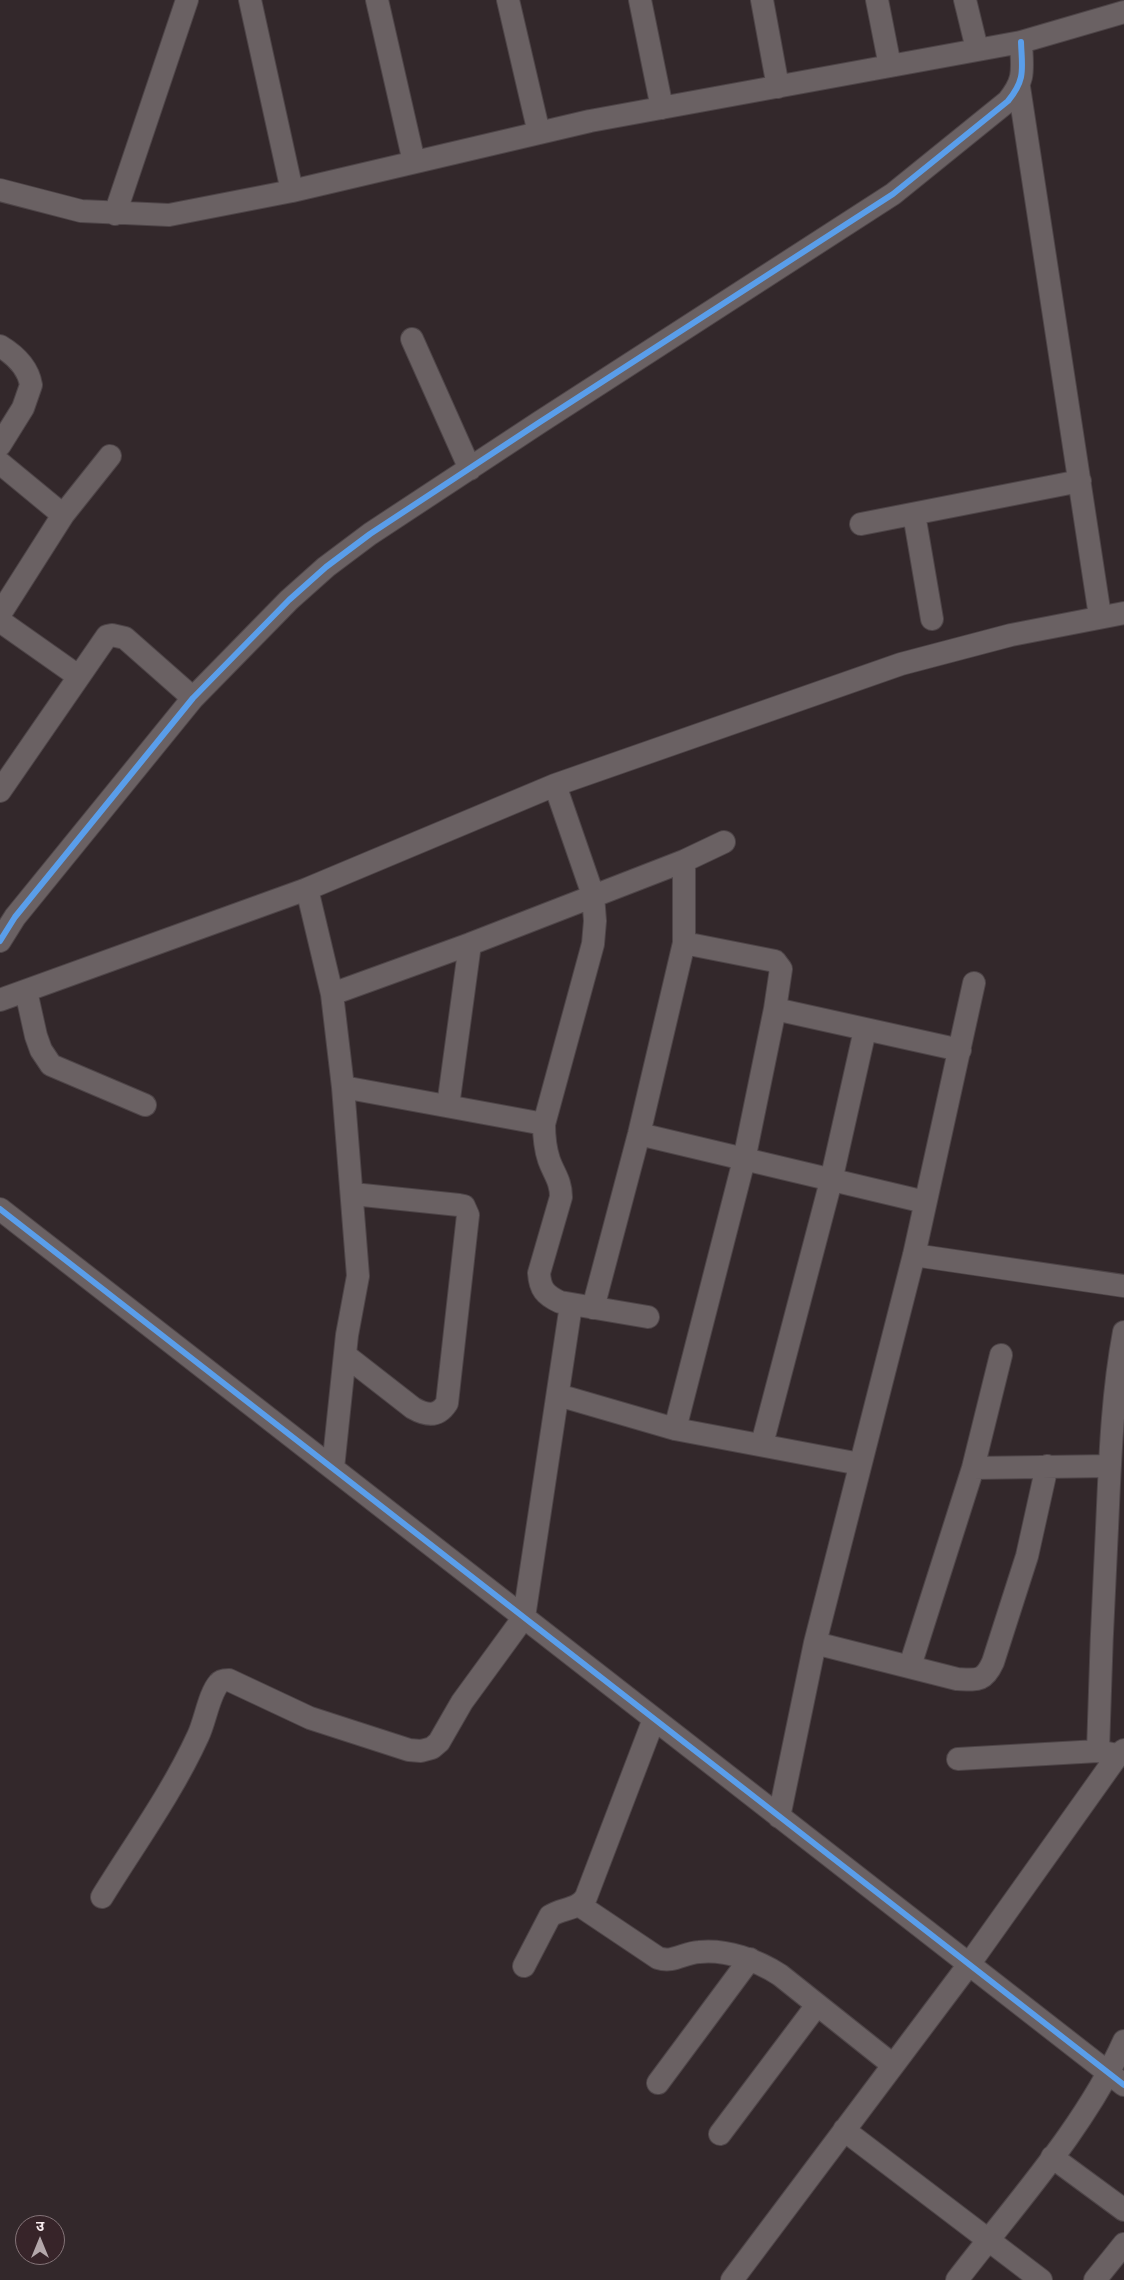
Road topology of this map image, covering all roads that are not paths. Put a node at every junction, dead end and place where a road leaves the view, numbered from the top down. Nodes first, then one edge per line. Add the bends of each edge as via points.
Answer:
1 (187, 0) edge
2 (250, 0) edge
3 (377, 0) edge
4 (508, 0) edge
5 (640, 0) edge
6 (762, 0) edge
7 (877, 0) edge
8 (965, 0) edge
9 (1124, 12) edge
10 (1021, 42) junction
11 (977, 50) junction
12 (890, 66) junction
13 (778, 86) junction
14 (1019, 87) junction
15 (662, 108) junction
16 (539, 133) junction
17 (414, 162) junction
18 (0, 190) edge
19 (292, 191) junction
20 (115, 214) junction
21 (412, 339) dead end
22 (0, 346) edge
23 (0, 445) edge
24 (110, 456) dead end
25 (0, 463) edge
26 (470, 470) junction
27 (1080, 481) junction
28 (914, 514) junction
29 (62, 516) junction
30 (861, 524) dead end
31 (1124, 613) edge
32 (0, 614) edge
33 (1100, 616) junction
34 (932, 619) dead end
35 (0, 621) edge
36 (78, 676) junction
37 (193, 698) junction
38 (555, 785) junction
39 (0, 791) edge
40 (724, 842) dead end
41 (684, 861) junction
42 (307, 889) junction
43 (593, 895) junction
44 (8, 912) edge
45 (0, 941) edge
46 (470, 944) junction
47 (684, 944) junction
48 (974, 983) dead end
49 (26, 991) junction
50 (332, 994) junction
51 (0, 1000) edge
52 (775, 1009) junction
53 (865, 1030) junction
54 (960, 1050) junction
55 (343, 1086) junction
56 (145, 1105) dead end
57 (448, 1106) junction
58 (544, 1124) junction
59 (639, 1134) junction
60 (744, 1160) junction
61 (830, 1181) junction
62 (353, 1194) junction
63 (925, 1202) junction
64 (0, 1209) edge
65 (914, 1255) junction
66 (1124, 1286) edge
67 (571, 1305) junction
68 (593, 1308) junction
69 (648, 1317) dead end
70 (1124, 1332) edge
71 (345, 1355) junction
72 (1001, 1355) dead end
73 (1121, 1366) edge
74 (558, 1395) junction
75 (674, 1429) junction
76 (1119, 1432) edge
77 (762, 1444) junction
78 (860, 1464) junction
79 (1048, 1466) junction
80 (1110, 1466) junction
81 (333, 1468) junction
82 (973, 1468) junction
83 (524, 1617) junction
84 (815, 1643) junction
85 (910, 1666) junction
86 (654, 1719) junction
87 (1113, 1752) edge
88 (958, 1759) dead end
89 (779, 1817) junction
90 (102, 1897) dead end
91 (579, 1905) junction
92 (750, 1959) junction
93 (970, 1963) junction
94 (524, 1966) dead end
95 (818, 2005) junction
96 (1124, 2041) edge
97 (893, 2065) junction
98 (1117, 2079) edge
99 (658, 2083) dead end
100 (844, 2130) junction
101 (720, 2134) dead end
102 (1052, 2157) junction
103 (1124, 2210) edge
104 (988, 2239) junction
105 (1124, 2244) edge
106 (732, 2280) edge
107 (957, 2280) edge
108 (1041, 2280) edge
109 (1095, 2280) edge

1 - 20 street
2 - 19 street
3 - 17 street
4 - 16 street
5 - 15 street
6 - 13 street
7 - 12 street
8 - 11 street
9 - 10 street
10 - 11 street
10 - 14 street
11 - 12 street
12 - 13 street
13 - 15 street
14 - 26 street via 1008,102 893,194
14 - 27 street
15 - 16 street
16 - 17 street
17 - 19 street
18 - 20 street via 81,211
19 - 20 street via 169,215
21 - 26 street
22 - 23 street via 22,364 31,385 24,408
24 - 29 street
25 - 29 street
26 - 37 street via 326,566
27 - 28 street
27 - 33 street
28 - 30 street
28 - 34 street
29 - 32 street
31 - 33 street
33 - 38 street via 901,664
35 - 36 street
36 - 37 street via 101,641 112,635 119,636 126,638
36 - 39 street
37 - 44 street
38 - 42 street
38 - 43 street
40 - 41 street
41 - 43 street
41 - 47 street
42 - 49 street
42 - 50 street
43 - 46 street
43 - 58 street via 595,921 592,944
44 - 45 street
46 - 50 street
46 - 57 street
47 - 52 street via 775,961 781,969
47 - 59 street
48 - 54 street
49 - 51 street
49 - 56 street via 36,1036 51,1065
50 - 55 street
52 - 53 street
52 - 60 street
53 - 54 street
53 - 61 street
54 - 63 street
55 - 57 street
55 - 62 street
57 - 58 street
58 - 67 street via 545,1144 559,1178 561,1197 539,1273 540,1282 547,1296
59 - 60 street
59 - 68 street
60 - 61 street
60 - 75 street
61 - 63 street
61 - 77 street
62 - 71 street via 358,1276
62 - 71 street via 459,1204 464,1206 468,1215 447,1403 442,1411 424,1414 413,1408
63 - 65 street
64 - 81 street
65 - 66 street
65 - 78 street
67 - 68 street
67 - 74 street
68 - 69 street
70 - 73 street
71 - 81 street
72 - 82 street
73 - 76 street
74 - 75 street
74 - 83 street
75 - 77 street
76 - 80 street
77 - 78 street
78 - 84 street
79 - 80 street
79 - 82 street
79 - 85 street via 1027,1556 986,1675 979,1679 957,1679
80 - 87 street via 1100,1677
81 - 83 street
82 - 85 street
83 - 86 street
83 - 90 street via 462,1702 439,1742 421,1752 310,1718 229,1680 218,1683 198,1737
84 - 85 street
84 - 89 street
86 - 89 street
86 - 91 street via 586,1897
87 - 88 street
87 - 93 street
89 - 93 street
91 - 92 street via 663,1960 700,1951
91 - 94 street via 550,1916
92 - 95 street via 780,1975
92 - 99 street
93 - 97 street
93 - 98 street
95 - 97 street
95 - 101 street
96 - 98 street
97 - 100 street
98 - 102 street
100 - 104 street
100 - 106 street
102 - 103 street
102 - 104 street
104 - 107 street
104 - 108 street
105 - 109 street

